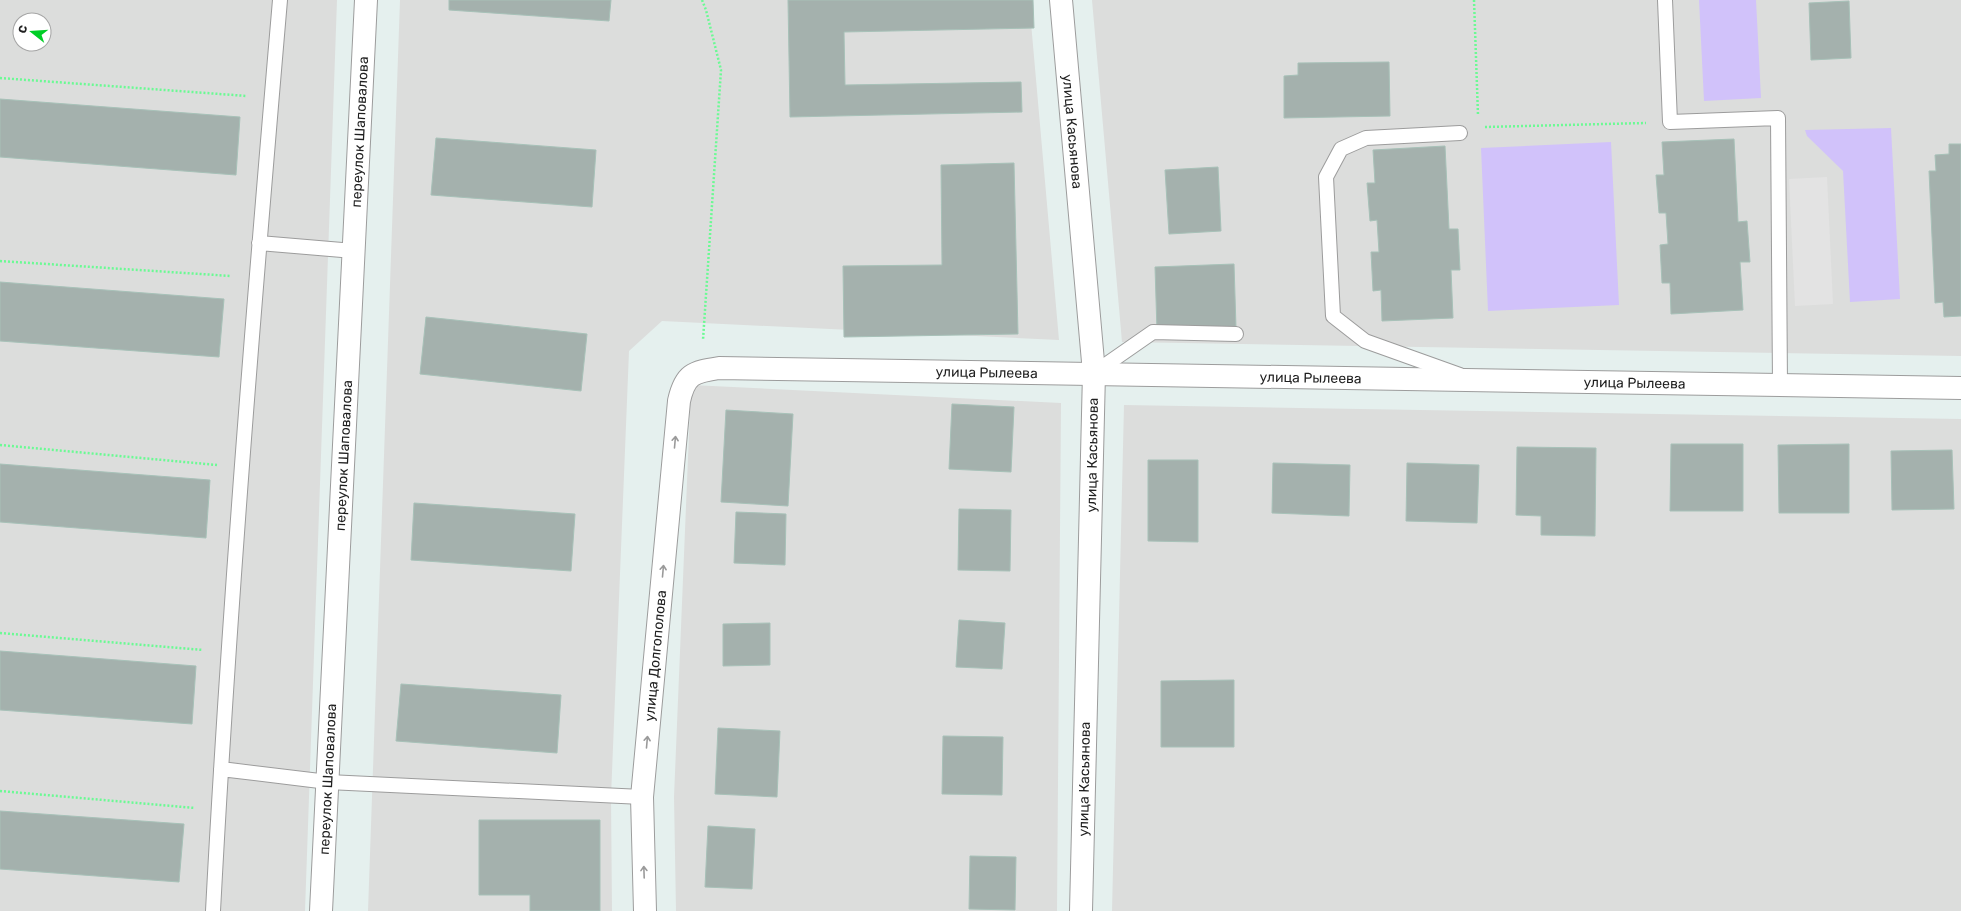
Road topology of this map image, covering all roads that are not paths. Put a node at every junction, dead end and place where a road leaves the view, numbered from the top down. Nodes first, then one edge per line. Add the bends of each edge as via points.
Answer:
1 (280, 0) edge
2 (366, 0) edge
3 (1061, 0) edge
4 (1665, 0) edge
5 (1460, 133) dead end
6 (259, 243) junction
7 (354, 251) junction
8 (1236, 334) dead end
9 (1094, 373) junction
10 (1472, 380) junction
11 (1780, 385) junction
12 (1961, 388) edge
13 (679, 401) joint
14 (221, 769) junction
15 (328, 782) junction
16 (642, 797) junction
17 (213, 911) edge
18 (321, 911) edge
19 (646, 911) edge
20 (1080, 911) edge

1 - 6 lane
2 - 7 street, переулок Шаповалова
3 - 9 street, улица Касьянова
4 - 11 lane via 1670,122 1778,118
5 - 10 lane via 1366,138 1340,149 1326,177 1332,308 1333,316 1365,341
6 - 7 lane
6 - 14 lane
7 - 15 street, переулок Шаповалова
8 - 9 lane via 1153,332
9 - 10 street, улица Рылеева
9 - 13 street, улица Рылеева via 719,368 701,370 689,376 682,386
9 - 20 street, улица Касьянова
10 - 11 street, улица Рылеева
11 - 12 street, улица Рылеева
16 -> 13 street, улица Долгополова
14 - 15 lane
14 - 17 lane
15 - 16 lane
15 - 18 street, переулок Шаповалова
19 -> 16 street, улица Долгополова

